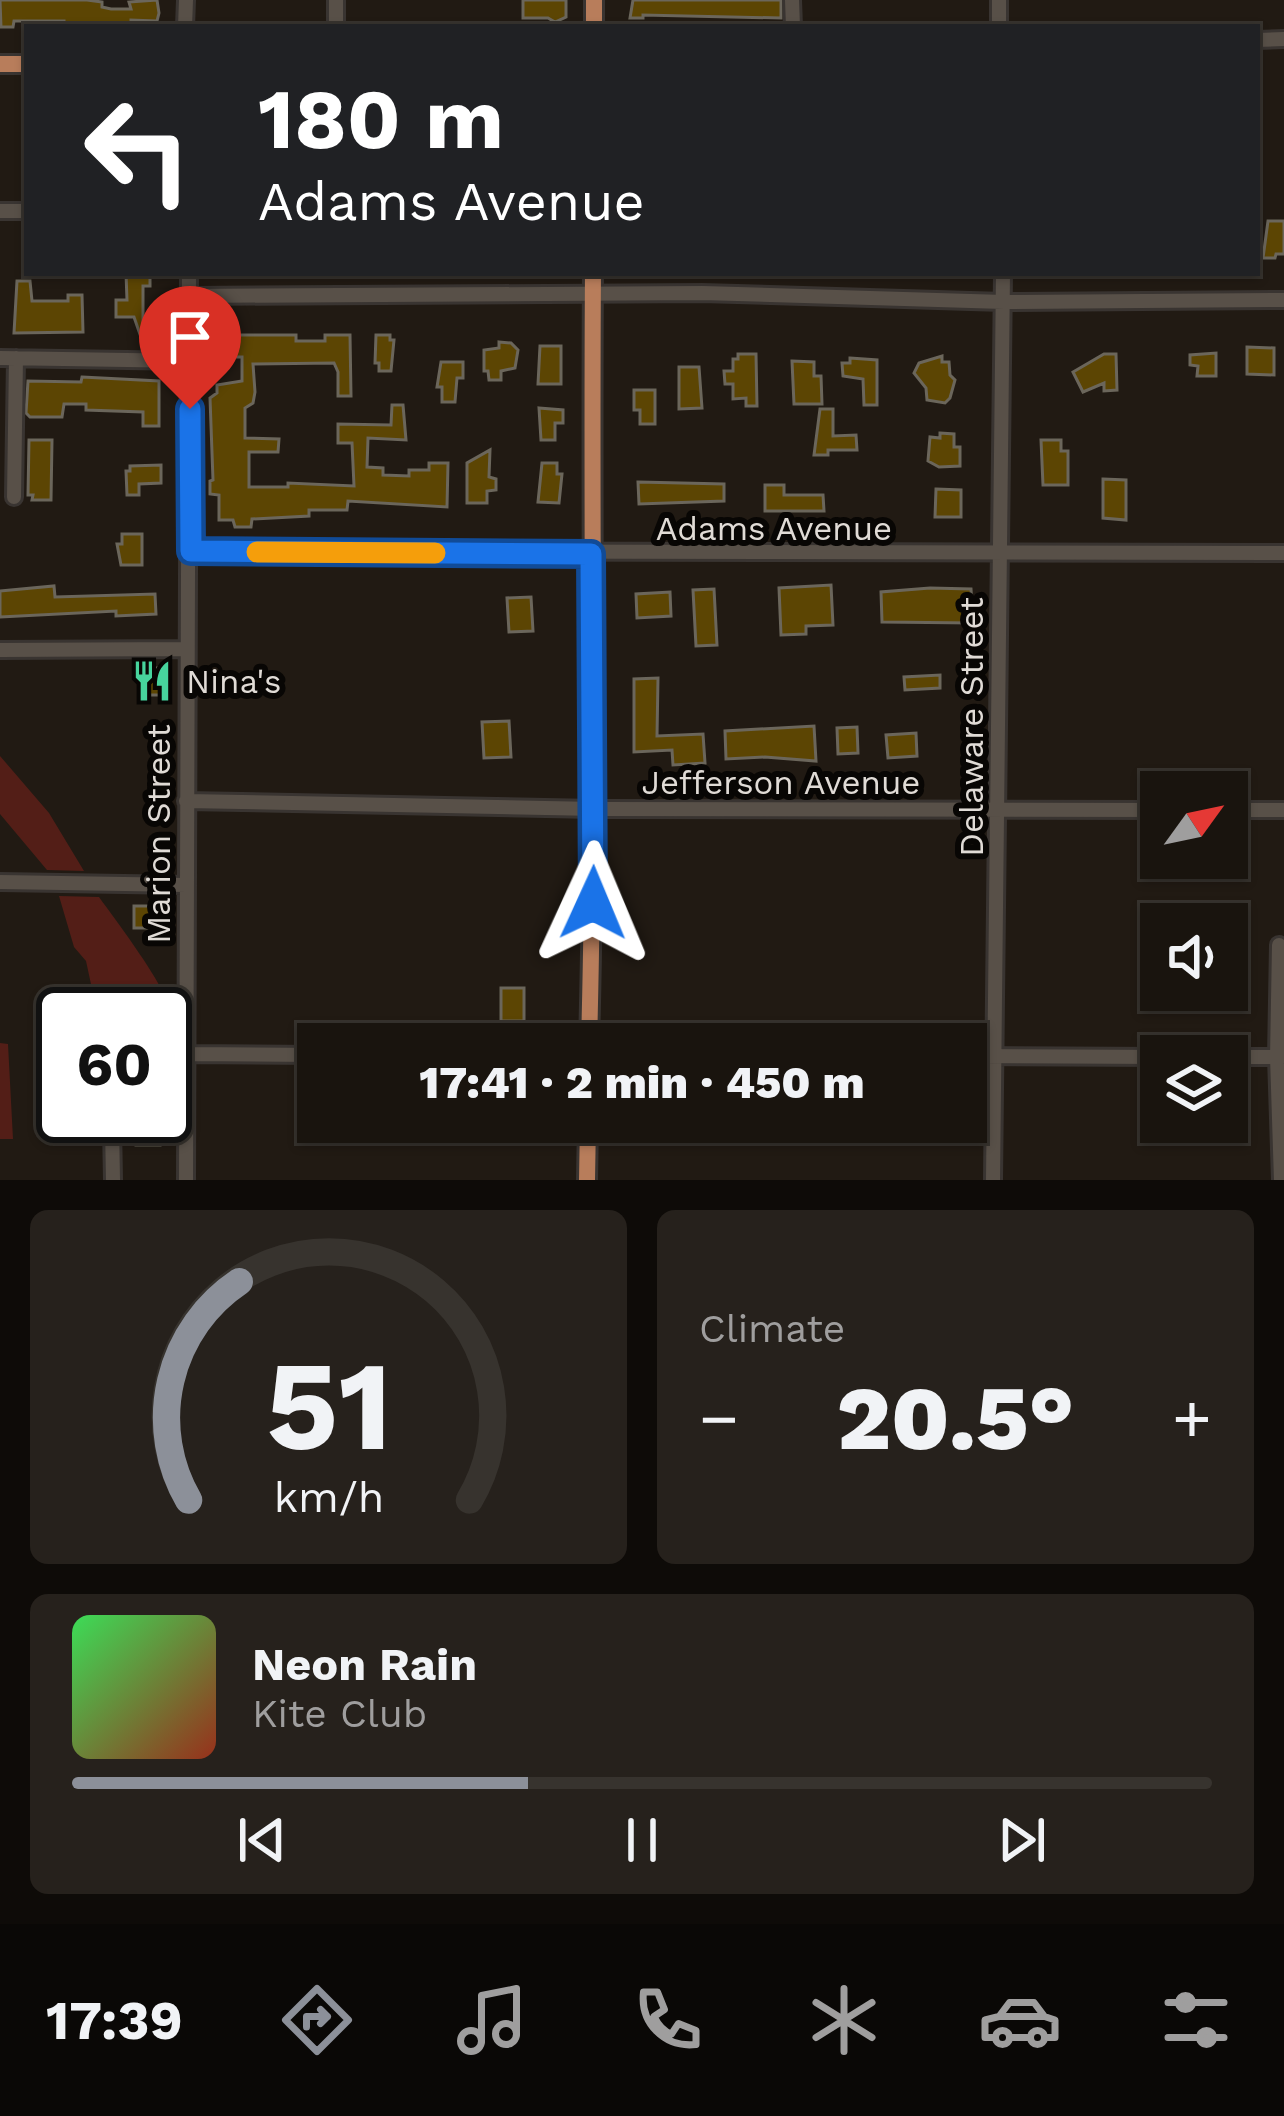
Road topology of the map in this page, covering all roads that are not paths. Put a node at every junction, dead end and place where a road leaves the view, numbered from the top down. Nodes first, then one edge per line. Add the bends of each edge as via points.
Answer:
1 (189, 276) edge
2 (593, 276) edge
3 (1004, 276) edge
4 (190, 296) junction
5 (593, 296) junction
6 (1284, 301) edge
7 (1004, 302) junction
8 (8, 358) edge
9 (190, 361) junction
10 (14, 496) dead end
11 (191, 551) junction
12 (591, 554) junction
13 (1284, 554) edge
14 (998, 555) junction
15 (0, 650) edge
16 (185, 650) junction
17 (186, 801) junction
18 (596, 809) junction
19 (999, 809) junction
20 (1140, 809) edge
21 (1248, 810) edge
22 (1284, 810) edge
23 (0, 882) edge
24 (186, 885) junction
25 (1279, 945) dead end
26 (185, 987) edge
27 (591, 1023) edge
28 (192, 1054) edge
29 (297, 1055) edge
30 (987, 1056) edge
31 (996, 1056) junction
32 (1140, 1057) edge
33 (1248, 1057) edge
34 (1280, 1057) edge
35 (112, 1143) edge
36 (186, 1143) edge
37 (588, 1143) edge
38 (113, 1180) edge
39 (186, 1180) edge
40 (587, 1180) edge
41 (993, 1180) edge
42 (1282, 1180) edge

1 - 4 street, Marion Street
2 - 5 main road
3 - 7 street, Delaware Street
4 - 5 street
4 - 9 street, Marion Street
5 - 7 street
5 - 12 main road
6 - 7 street
7 - 14 street, Delaware Street
8 - 9 street
8 - 10 street
9 - 11 street, Marion Street
11 - 12 street, Adams Avenue
11 - 16 street, Marion Street
12 - 14 street, Adams Avenue
12 - 18 main road
13 - 14 street, Adams Avenue
14 - 19 street, Delaware Street
15 - 16 street
16 - 17 street, Marion Street
17 - 18 street, Jefferson Avenue
17 - 24 street, Marion Street
18 - 19 street, Jefferson Avenue
18 - 27 main road
19 - 20 street, Jefferson Avenue
19 - 31 street, Delaware Street
21 - 22 street
23 - 24 street
24 - 26 street, Marion Street
25 - 34 street
28 - 29 street
30 - 31 street
31 - 32 street
31 - 41 street, Delaware Street
33 - 34 street
34 - 42 street
35 - 38 street
36 - 39 street, Marion Street
37 - 40 main road

